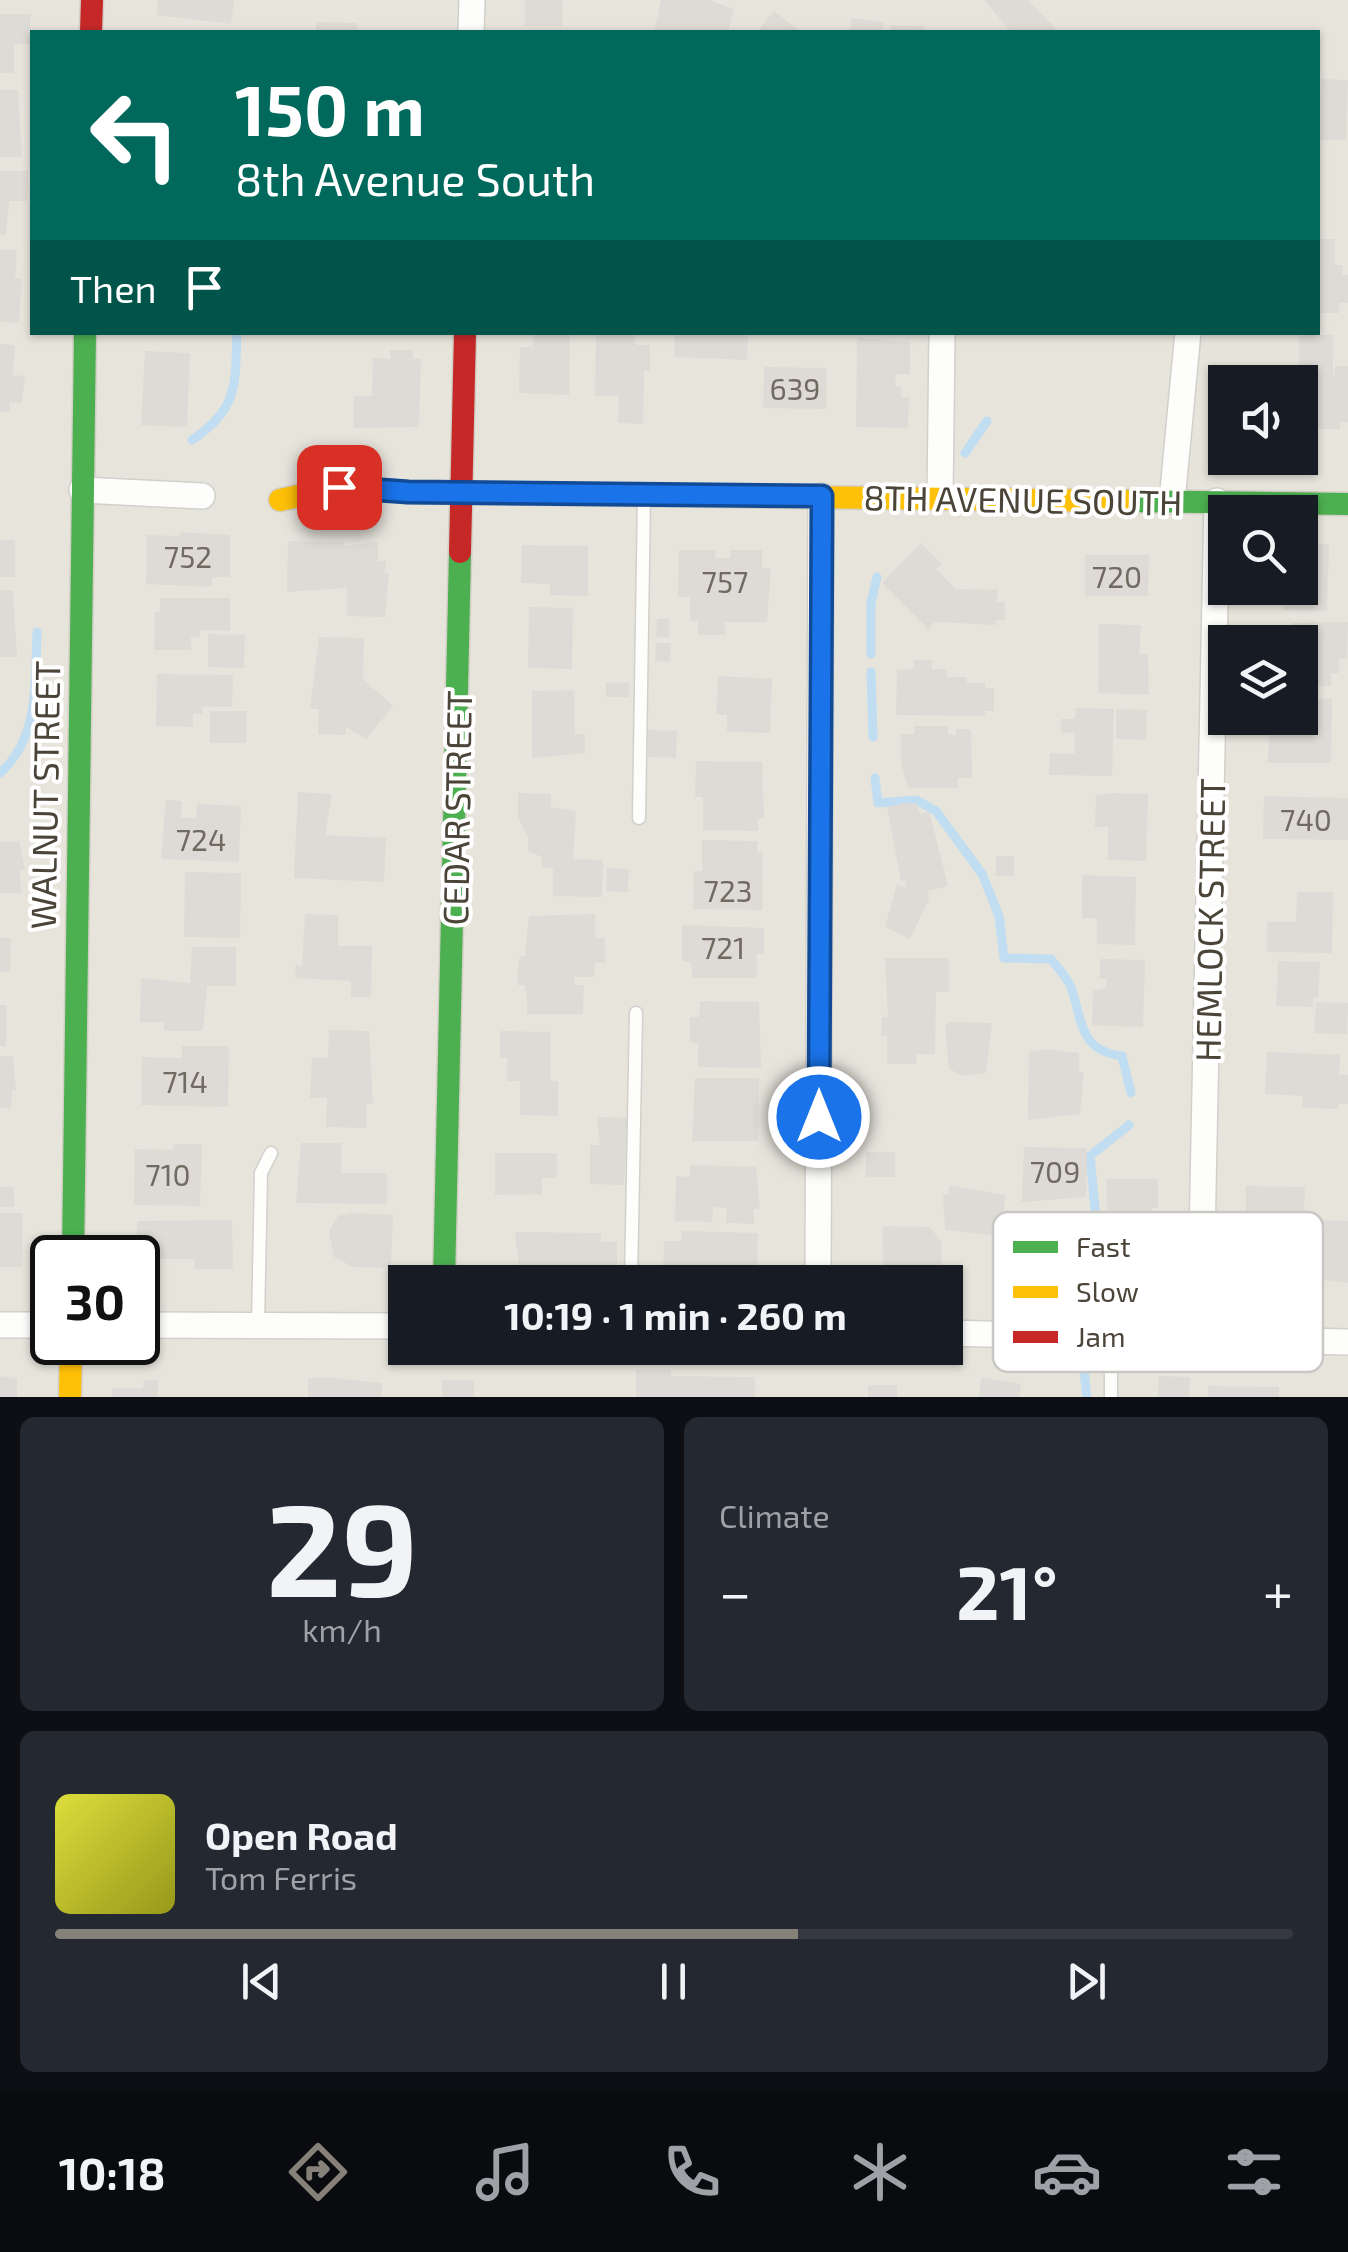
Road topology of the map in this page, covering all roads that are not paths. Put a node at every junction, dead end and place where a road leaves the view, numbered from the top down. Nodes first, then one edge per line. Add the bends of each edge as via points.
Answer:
1 (92, 0) edge
2 (472, 0) edge
3 (91, 30) edge
4 (471, 30) edge
5 (85, 335) edge
6 (465, 335) edge
7 (942, 335) edge
8 (1188, 335) edge
9 (82, 490) junction
10 (462, 492) junction
11 (644, 494) junction
12 (202, 496) dead end
13 (822, 496) junction
14 (940, 498) junction
15 (280, 500) dead end
16 (1172, 501) junction
17 (1208, 501) edge
18 (1318, 503) edge
19 (1348, 504) edge
20 (1215, 605) edge
21 (639, 818) dead end
22 (636, 1012) dead end
23 (271, 1153) dead end
24 (1203, 1212) edge
25 (73, 1235) edge
26 (444, 1265) edge
27 (631, 1265) edge
28 (818, 1265) edge
29 (160, 1324) edge
30 (258, 1324) junction
31 (0, 1325) edge
32 (30, 1325) edge
33 (388, 1326) edge
34 (963, 1333) edge
35 (993, 1334) edge
36 (1323, 1341) edge
37 (1348, 1342) edge
38 (71, 1365) edge
39 (70, 1397) edge

1 - 3 street
2 - 4 street
5 - 9 street, WALNUT STREET
6 - 10 street, CEDAR STREET
7 - 14 street
8 - 16 street
9 - 12 street
9 - 25 street, WALNUT STREET
10 - 11 street, 8TH AVENUE SOUTH
10 - 15 street, 8TH AVENUE SOUTH via 339,487
10 - 26 street, CEDAR STREET
11 - 13 street, 8TH AVENUE SOUTH
11 - 21 lane
13 - 14 street, 8TH AVENUE SOUTH
13 - 28 street
14 - 16 street, 8TH AVENUE SOUTH
16 - 17 street, 8TH AVENUE SOUTH
18 - 19 street, 8TH AVENUE SOUTH
20 - 24 street, HEMLOCK STREET
22 - 27 lane
23 - 30 lane via 260,1174
29 - 30 street
30 - 33 street
31 - 32 street
34 - 35 street
36 - 37 street
38 - 39 street

